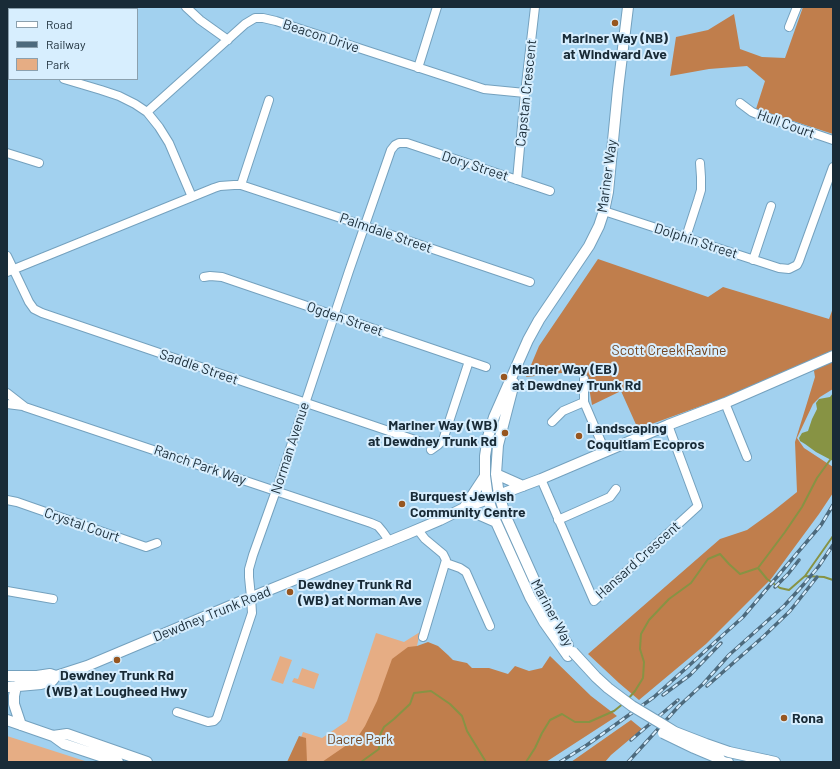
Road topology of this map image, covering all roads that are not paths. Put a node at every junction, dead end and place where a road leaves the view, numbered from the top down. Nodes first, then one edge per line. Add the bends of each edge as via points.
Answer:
1 (83, 7) edge
2 (92, 7) edge
3 (186, 7) edge
4 (437, 7) edge
5 (535, 7) edge
6 (628, 7) edge
7 (797, 7) edge
8 (789, 28) dead end
9 (228, 40) junction
10 (418, 68) junction
11 (67, 80) edge
12 (525, 93) junction
13 (269, 100) dead end
14 (740, 103) dead end
15 (147, 112) junction
16 (833, 140) edge
17 (399, 143) joint
18 (7, 153) edge
19 (39, 163) dead end
20 (700, 163) dead end
21 (833, 167) edge
22 (517, 180) junction
23 (241, 185) junction
24 (550, 191) dead end
25 (192, 197) junction
26 (771, 206) dead end
27 (604, 211) junction
28 (365, 226) junction
29 (686, 237) junction
30 (7, 256) edge
31 (753, 260) junction
32 (10, 270) edge
33 (204, 277) dead end
34 (530, 282) dead end
35 (335, 315) junction
36 (524, 348) junction
37 (833, 356) edge
38 (469, 361) junction
39 (486, 367) dead end
40 (584, 379) dead end
41 (7, 393) edge
42 (584, 402) junction
43 (305, 403) junction
44 (725, 403) junction
45 (7, 404) edge
46 (25, 407) junction
47 (552, 422) dead end
48 (668, 425) junction
49 (421, 442) dead end
50 (430, 450) dead end
51 (605, 451) junction
52 (747, 457) dead end
53 (496, 474) junction
54 (485, 476) junction
55 (540, 479) junction
56 (523, 486) junction
57 (616, 489) dead end
58 (276, 491) junction
59 (499, 495) junction
60 (7, 500) edge
61 (488, 500) junction
62 (464, 508) junction
63 (558, 520) junction
64 (496, 522) junction
65 (418, 530) junction
66 (390, 542) junction
67 (157, 544) dead end
68 (446, 563) junction
69 (7, 591) edge
70 (251, 597) junction
71 (53, 599) dead end
72 (490, 626) dead end
73 (423, 636) dead end
74 (571, 654) junction
75 (7, 676) edge
76 (56, 676) junction
77 (12, 686) edge
78 (176, 712) dead end
79 (7, 720) edge
80 (21, 725) junction
81 (53, 736) junction
82 (771, 761) edge
83 (118, 762) edge
84 (147, 762) edge
85 (728, 762) edge

1 - 2 street
3 - 9 street
4 - 10 street
5 - 12 street, Capstan Crescent
6 - 27 main road, Mariner Way
7 - 8 street
9 - 10 street, Beacon Drive via 252,20 276,20
9 - 15 street, Beacon Drive
10 - 12 street, Beacon Drive via 484,89
11 - 15 street via 119,96
12 - 22 street, Capstan Crescent
13 - 23 street
14 - 16 street, Hull Court via 757,114
15 - 25 street via 169,143
17 - 22 street, Dory Street via 407,143
17 - 28 street, Norman Avenue via 390,152
18 - 19 street
20 - 29 street via 700,190
21 - 31 street, Dolphin Street via 797,265 789,269 779,268
22 - 24 street, Dory Street
23 - 25 street via 220,186
23 - 28 street, Palmdale Street
25 - 32 street
26 - 31 street
27 - 29 street, Dolphin Street
27 - 36 main road, Mariner Way via 590,246 539,320
28 - 34 street, Palmdale Street
28 - 35 street, Norman Avenue
29 - 31 street, Dolphin Street
30 - 32 street, Saddle Street
32 - 43 street, Saddle Street via 29,302 39,312
33 - 35 street, Ogden Street via 222,277
35 - 38 street, Ogden Street
35 - 43 street, Norman Avenue
36 - 53 main road, Mariner Way via 499,442
36 - 54 main road, Mariner Way via 490,430
37 - 44 main road, Dewdney Trunk Road
38 - 39 street, Ogden Street
38 - 50 street via 443,440
40 - 42 street
41 - 46 street, Ranch Park Way
42 - 47 street via 563,411
42 - 51 street
43 - 49 street, Saddle Street
43 - 58 street, Norman Avenue
44 - 48 main road, Dewdney Trunk Road
44 - 52 street
45 - 46 street
46 - 58 street, Ranch Park Way
48 - 51 main road, Dewdney Trunk Road
48 - 63 street, Hansard Crescent via 698,506 594,601
51 - 55 main road, Dewdney Trunk Road
53 - 56 main road
53 - 59 main road, Mariner Way
54 - 61 main road, Mariner Way
54 - 62 main road
55 - 56 main road, Dewdney Trunk Road
55 - 63 street, Hansard Crescent
56 - 59 main road, Dewdney Trunk Road
57 - 63 street via 610,496
58 - 66 street, Ranch Park Way via 378,526
58 - 70 street, Norman Avenue via 249,569
59 - 61 main road, Dewdney Trunk Road
59 - 74 main road, Mariner Way via 506,517 550,615
60 - 67 street, Crystal Court via 146,547
61 - 62 main road, Dewdney Trunk Road
61 - 64 main road, Mariner Way
62 - 64 main road
62 - 65 main road, Dewdney Trunk Road
64 - 74 main road, Mariner Way via 536,608 552,634
65 - 66 main road, Dewdney Trunk Road
65 - 68 street via 445,556
66 - 70 main road, Dewdney Trunk Road
68 - 72 street via 466,572
68 - 73 street
69 - 71 street
70 - 76 main road, Dewdney Trunk Road via 87,666
70 - 78 street, Norman Avenue via 252,613 218,718 208,722
74 - 82 main road, Mariner Way, bridge via 632,706 675,732 737,754
74 - 85 main road, Mariner Way, bridge via 580,670 620,706 678,741
75 - 76 main road, Dewdney Trunk Road
76 - 77 main road, Dewdney Trunk Road via 52,681 41,684
77 - 80 main road via 14,704
79 - 80 main road
80 - 81 main road
81 - 83 main road via 64,744
81 - 84 main road via 67,734

